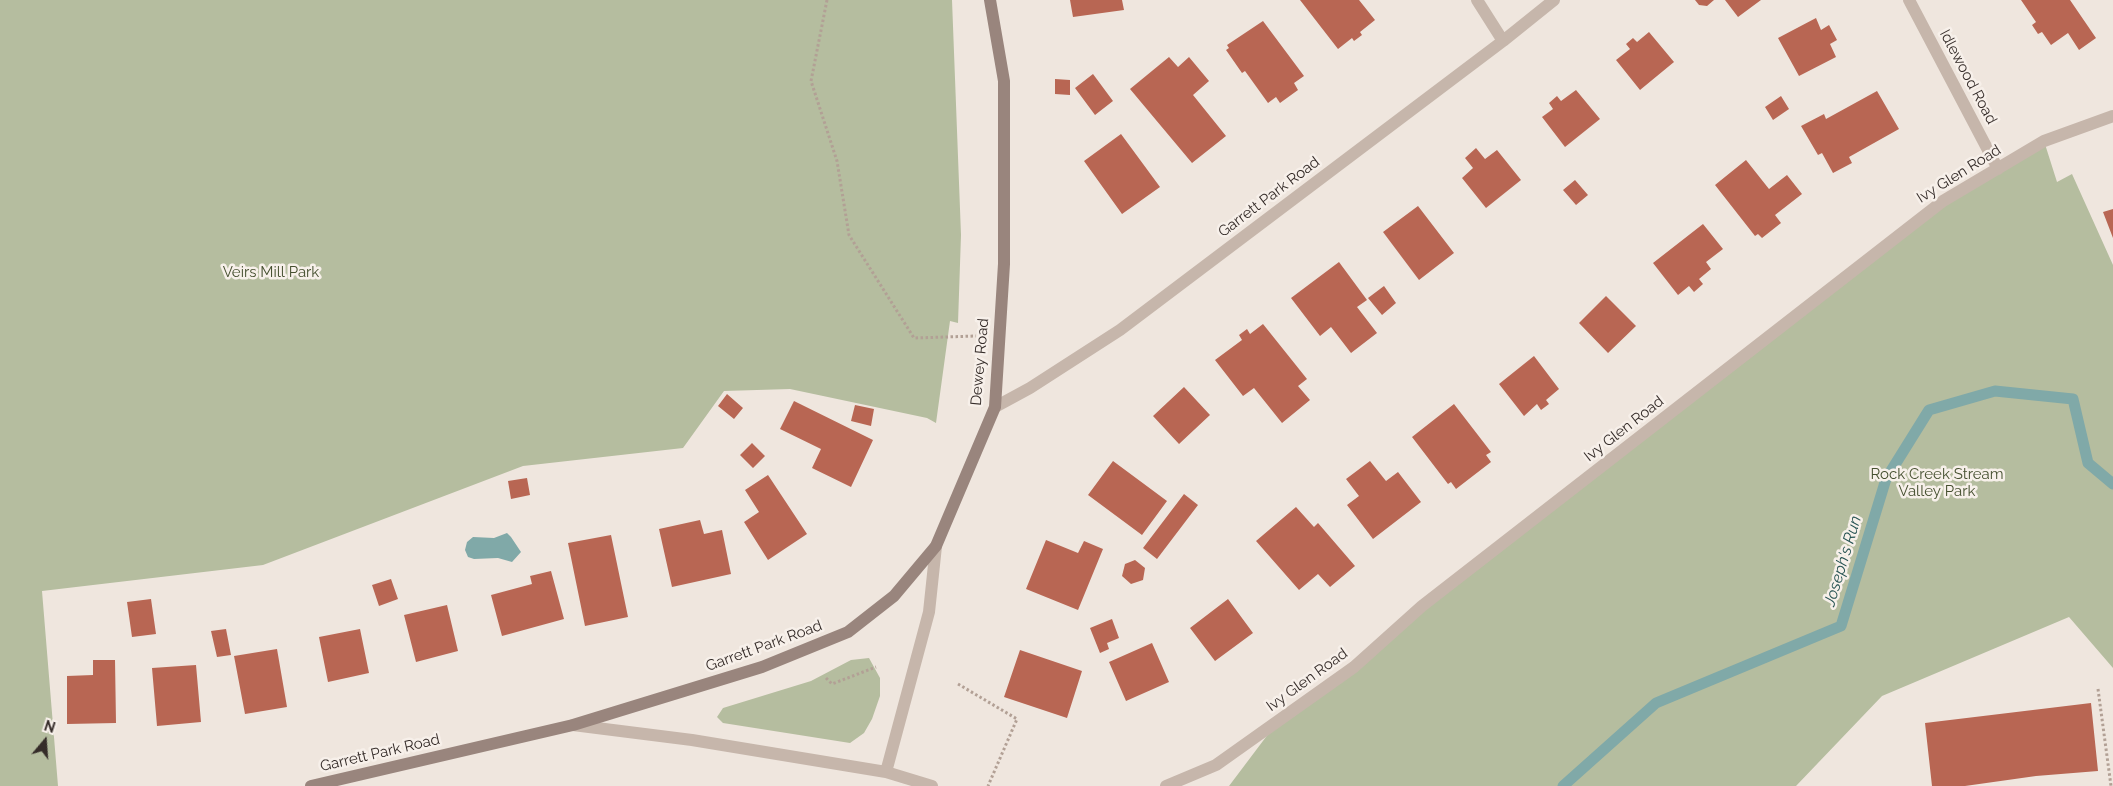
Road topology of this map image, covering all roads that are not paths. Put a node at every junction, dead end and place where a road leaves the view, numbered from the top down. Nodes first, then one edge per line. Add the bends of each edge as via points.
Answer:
1 (990, 0) edge
2 (1477, 0) edge
3 (1554, 0) edge
4 (1909, 0) edge
5 (1503, 41) junction
6 (2113, 116) edge
7 (1998, 169) junction
8 (995, 407) junction
9 (936, 546) junction
10 (573, 725) junction
11 (886, 772) junction
12 (311, 786) edge
13 (932, 786) edge
14 (1166, 786) edge

1 - 8 street, Dewey Road via 1004,81 1004,264
2 - 5 street
3 - 5 street, Garrett Park Road
4 - 7 street, Idlewood Road
5 - 8 street, Garrett Park Road via 1120,330
6 - 7 street, Ivy Glen Road via 2044,141
7 - 14 street, Ivy Glen Road via 1943,201 1422,606 1354,667 1216,765
8 - 9 street, Dewey Road
9 - 10 street, Garrett Park Road via 894,596 848,632 762,667
9 - 11 street, Dewey Road via 928,612
10 - 11 street, Garrett Park Road via 692,740
10 - 12 street, Garrett Park Road
11 - 13 street

